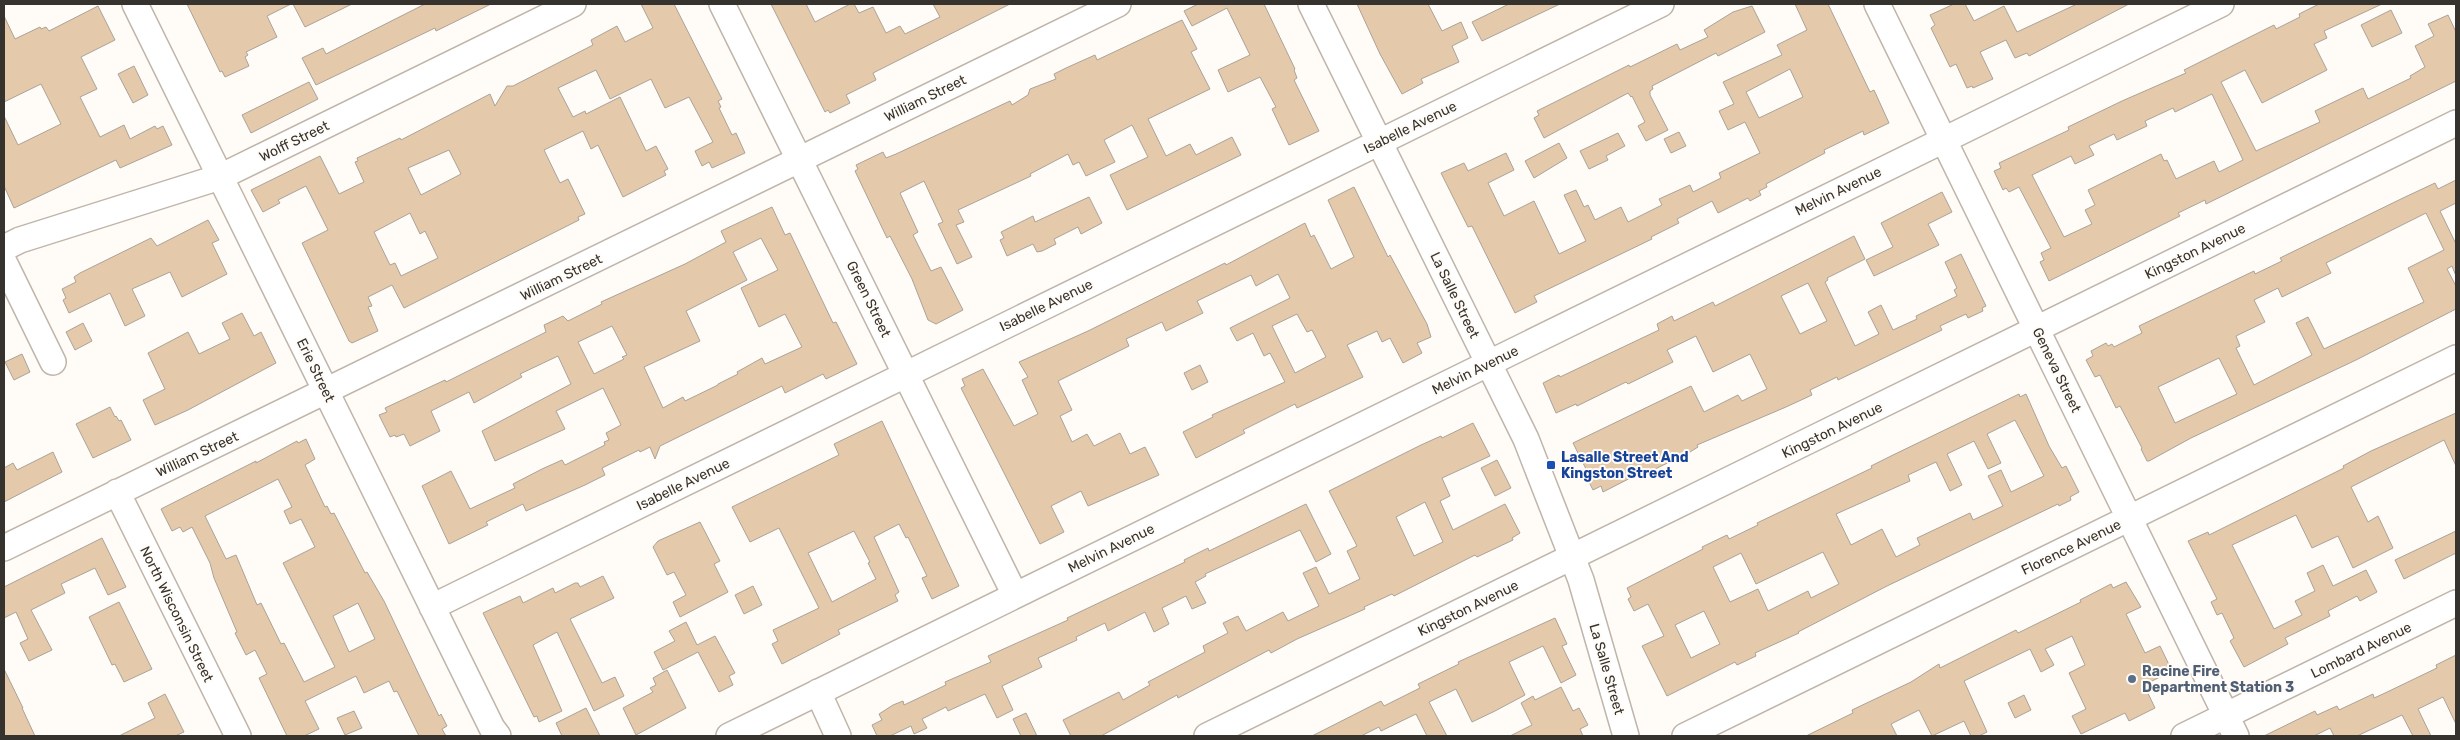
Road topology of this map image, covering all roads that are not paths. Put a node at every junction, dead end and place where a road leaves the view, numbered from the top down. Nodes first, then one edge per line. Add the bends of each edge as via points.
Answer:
1 (135, 4) edge
2 (573, 4) edge
3 (722, 4) edge
4 (1118, 4) edge
5 (1311, 4) edge
6 (1660, 4) edge
7 (1877, 4) edge
8 (2221, 4) edge
9 (2456, 123) edge
10 (1944, 140) junction
11 (1379, 142) junction
12 (799, 159) junction
13 (220, 177) junction
14 (4, 248) edge
15 (4, 262) edge
16 (2037, 329) junction
17 (2456, 358) edge
18 (53, 362) dead end
19 (1489, 363) junction
20 (906, 374) junction
21 (326, 392) junction
22 (117, 492) junction
23 (2130, 518) junction
24 (4, 548) edge
25 (1573, 556) junction
26 (1015, 595) junction
27 (2456, 603) edge
28 (432, 607) junction
29 (818, 692) junction
30 (2231, 726) edge
31 (238, 736) edge
32 (498, 736) edge
33 (729, 736) edge
34 (838, 736) edge
35 (1207, 736) edge
36 (1626, 736) edge
37 (1686, 736) edge
38 (2184, 736) edge

1 - 13 street, Erie Street
2 - 13 street, Wolff Street
3 - 12 street, Green Street
4 - 12 street, William Street
5 - 11 street, La Salle Street
6 - 11 street, Isabelle Avenue
7 - 10 street, Geneva Street
8 - 10 street, Melvin Avenue
9 - 16 street, Kingston Avenue
10 - 16 street, Geneva Street
10 - 19 street, Melvin Avenue
11 - 19 street, La Salle Street
11 - 20 street, Isabelle Avenue
12 - 20 street, Green Street
12 - 21 street, William Street
13 - 14 street, Wolff Street via 20,240
13 - 21 street, Erie Street
15 - 18 street
16 - 23 street, Geneva Street
16 - 25 street, Kingston Avenue
17 - 23 street, Florence Avenue
19 - 25 street, La Salle Street via 1526,439
19 - 26 street, Melvin Avenue
20 - 26 street, Green Street
20 - 28 street, Isabelle Avenue
21 - 22 street, William Street
21 - 28 street, Erie Street
22 - 24 street, William Street
22 - 31 street, North Wisconsin Street
23 - 30 street, Geneva Street
23 - 37 street, Florence Avenue
25 - 35 street, Kingston Avenue
25 - 36 street, La Salle Street
26 - 29 street, Melvin Avenue
27 - 30 street, Lombard Avenue
28 - 32 street, Erie Street
29 - 33 street, Melvin Avenue
29 - 34 street
30 - 38 street, Lombard Avenue

